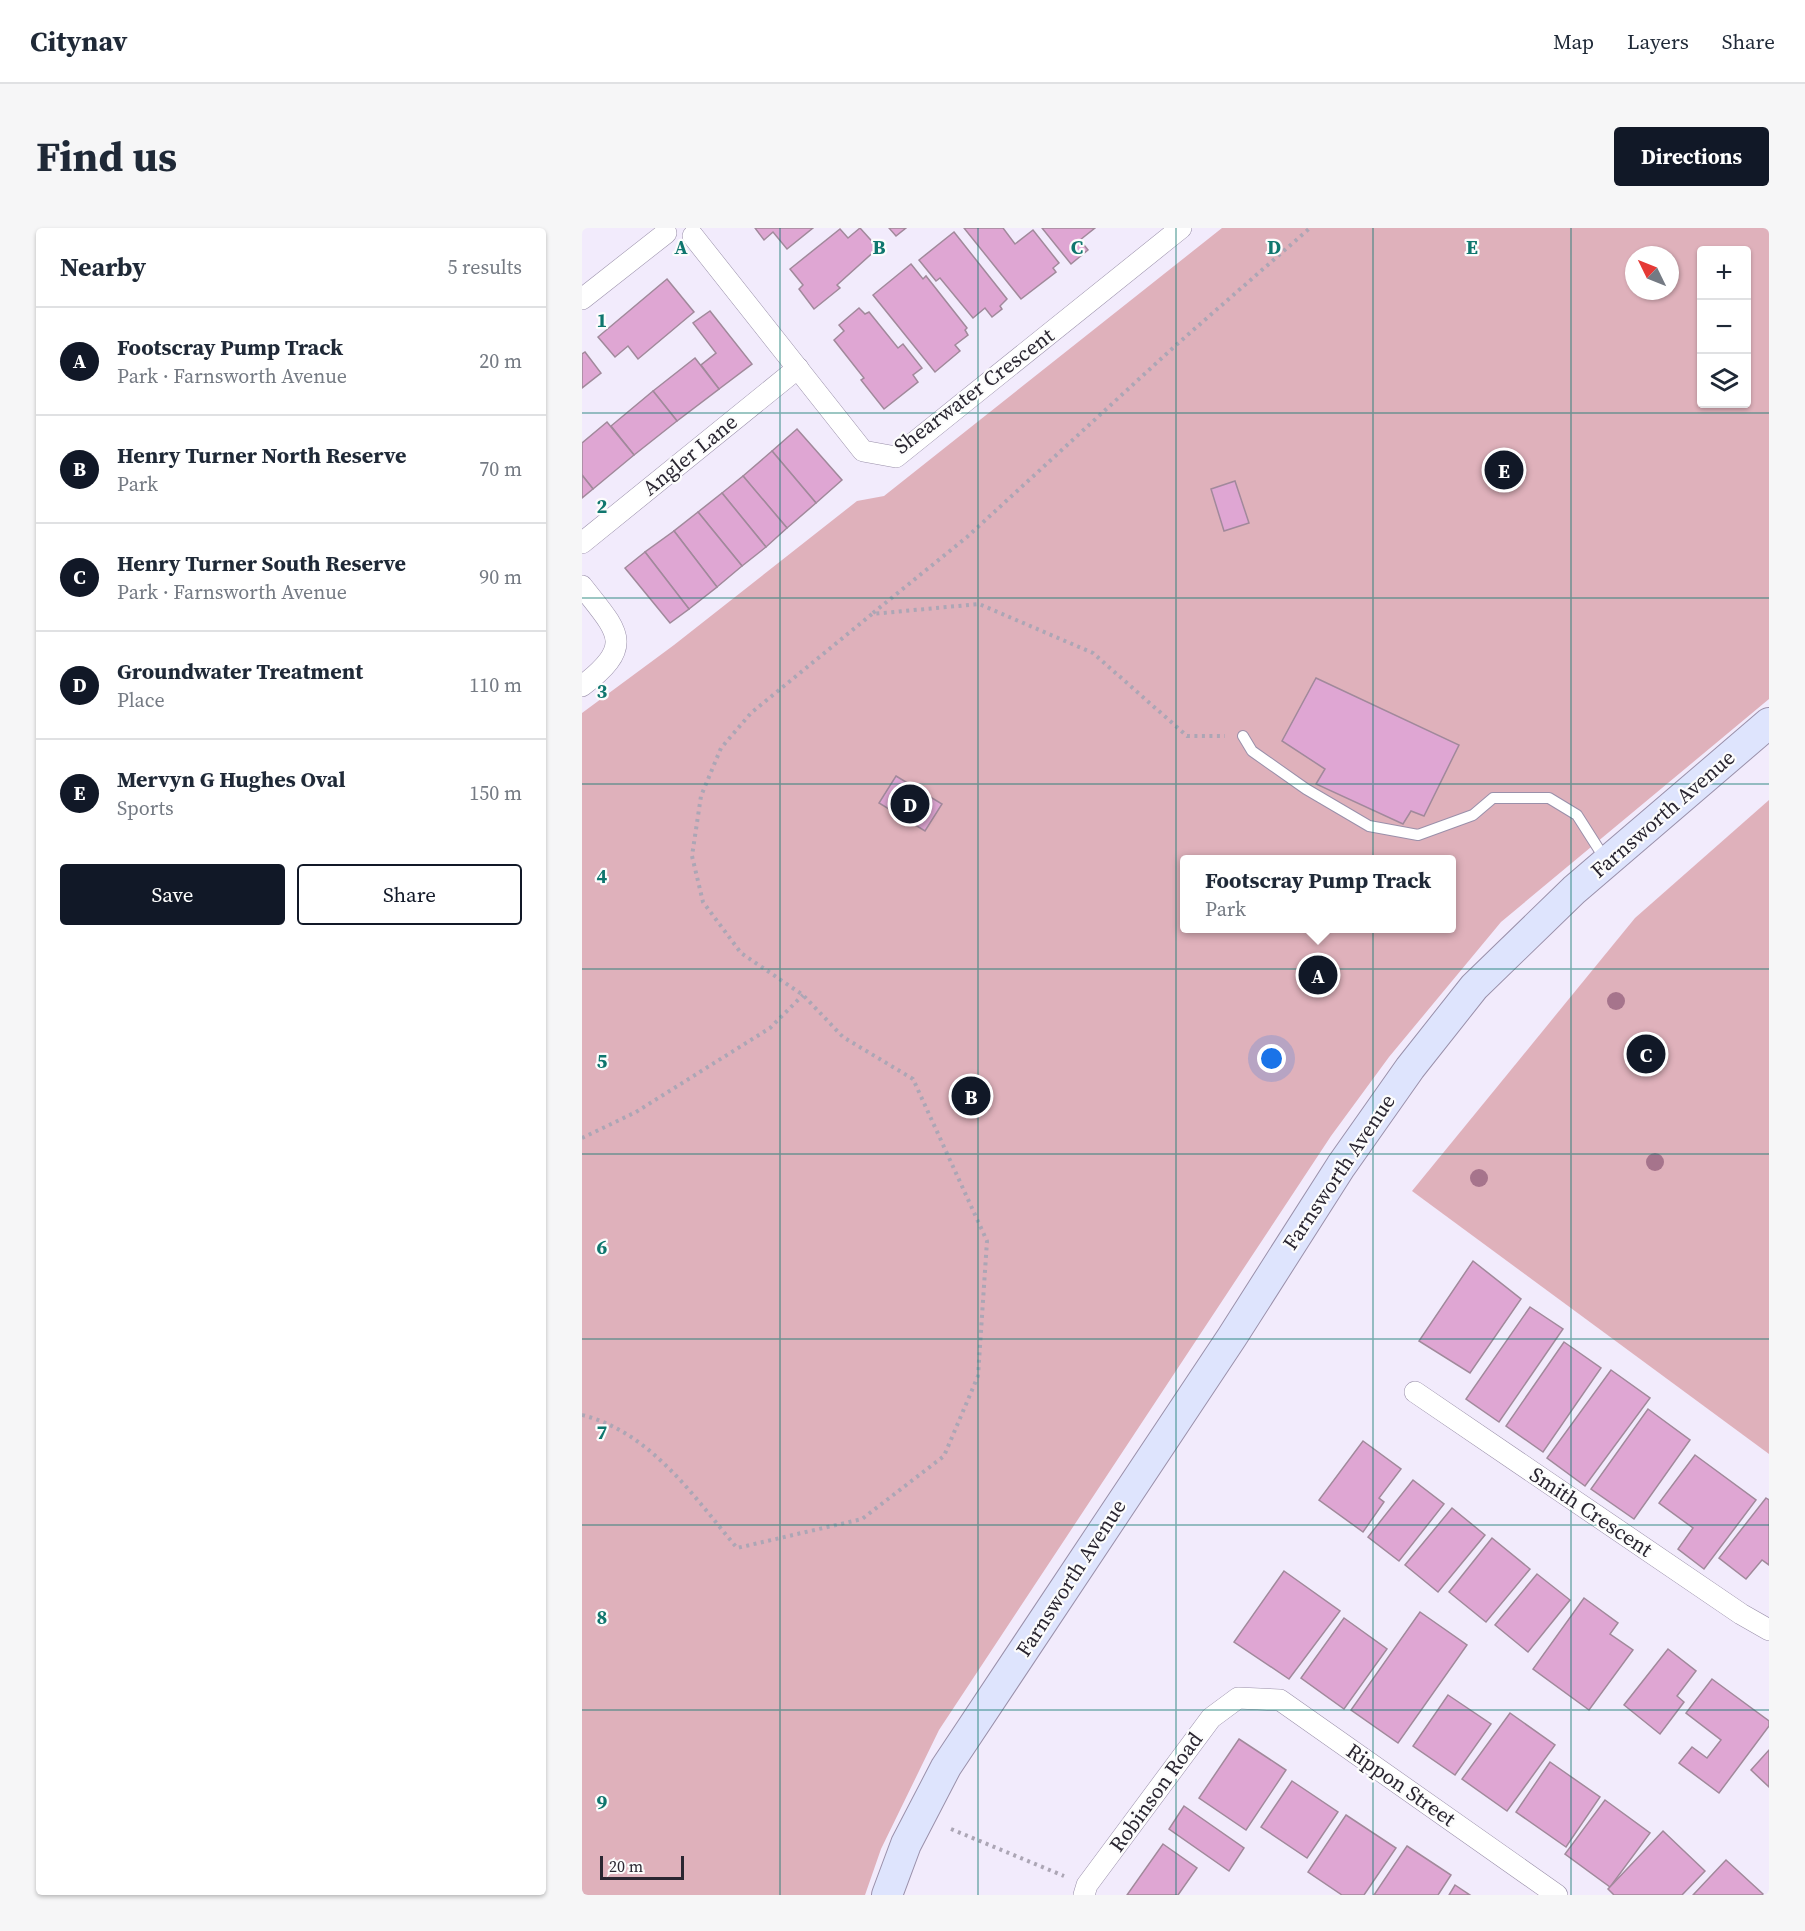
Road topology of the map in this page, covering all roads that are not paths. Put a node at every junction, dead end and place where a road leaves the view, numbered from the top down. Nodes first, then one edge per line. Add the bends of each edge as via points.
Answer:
1 (1181, 228) edge
2 (665, 230) edge
3 (696, 232) edge
4 (582, 299) edge
5 (798, 368) junction
6 (582, 543) edge
7 (582, 586) edge
8 (582, 686) edge
9 (1769, 723) edge
10 (1243, 736) road end
11 (1606, 862) junction
12 (1415, 1392) dead end
13 (1769, 1630) edge
14 (995, 1695) junction
15 (1238, 1698) joint
16 (1086, 1890) edge
17 (887, 1895) edge
18 (909, 1895) edge
19 (1557, 1895) edge

1 - 5 street, Shearwater Crescent via 896,457 863,451
2 - 3 street via 680,240
2 - 4 street
3 - 5 street, Shearwater Crescent
5 - 6 street, Angler Lane
7 - 8 street via 611,623 617,645 607,667
9 - 11 main road, Farnsworth Avenue
10 - 11 lane via 1252,751 1369,826 1418,835 1473,815 1493,798 1549,798 1577,815
11 - 14 main road, Farnsworth Avenue via 1474,987 1404,1076
12 - 13 street, Smith Crescent
14 - 17 main road, Farnsworth Avenue via 932,1791
14 - 18 main road, Farnsworth Avenue via 943,1800
15 - 16 street, Robinson Road via 1211,1718
15 - 19 street, Rippon Street via 1280,1700

